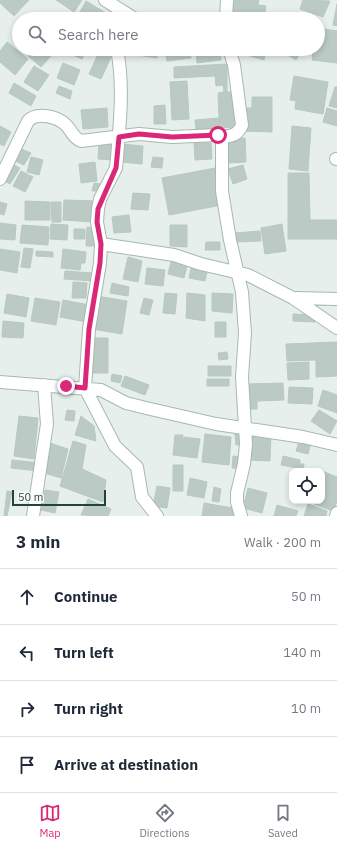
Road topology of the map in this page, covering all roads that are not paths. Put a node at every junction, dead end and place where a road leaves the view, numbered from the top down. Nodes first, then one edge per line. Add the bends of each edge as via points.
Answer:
1 (105, 0) edge
2 (227, 0) edge
3 (114, 12) edge
4 (226, 12) edge
5 (118, 56) edge
6 (231, 56) edge
7 (119, 137) junction
8 (222, 138) junction
9 (0, 180) edge
10 (101, 244) junction
11 (238, 272) junction
12 (293, 298) junction
13 (337, 299) edge
14 (337, 328) edge
15 (0, 382) edge
16 (44, 386) junction
17 (85, 388) junction
18 (244, 427) junction
19 (337, 445) edge
20 (337, 513) edge
21 (34, 516) edge
22 (157, 516) edge
23 (241, 516) edge
24 (336, 516) edge

1 - 3 street
2 - 4 street
5 - 7 street
6 - 8 street via 242,125 234,135
7 - 8 street via 139,134 172,137 218,135
7 - 9 street via 82,141 74,137 61,121 40,116 31,118
7 - 10 street via 116,168 98,209 97,222
8 - 11 street via 222,191
10 - 11 street via 174,255
10 - 17 street via 89,329
11 - 12 street
11 - 18 street via 245,332 242,377
12 - 13 street
12 - 14 street
15 - 16 street
16 - 17 street
16 - 21 street via 47,424
17 - 18 street via 101,390 126,403 146,408 216,424
17 - 22 street via 114,446 137,467 142,497
18 - 19 street
18 - 23 street via 246,444 237,502
20 - 24 street

